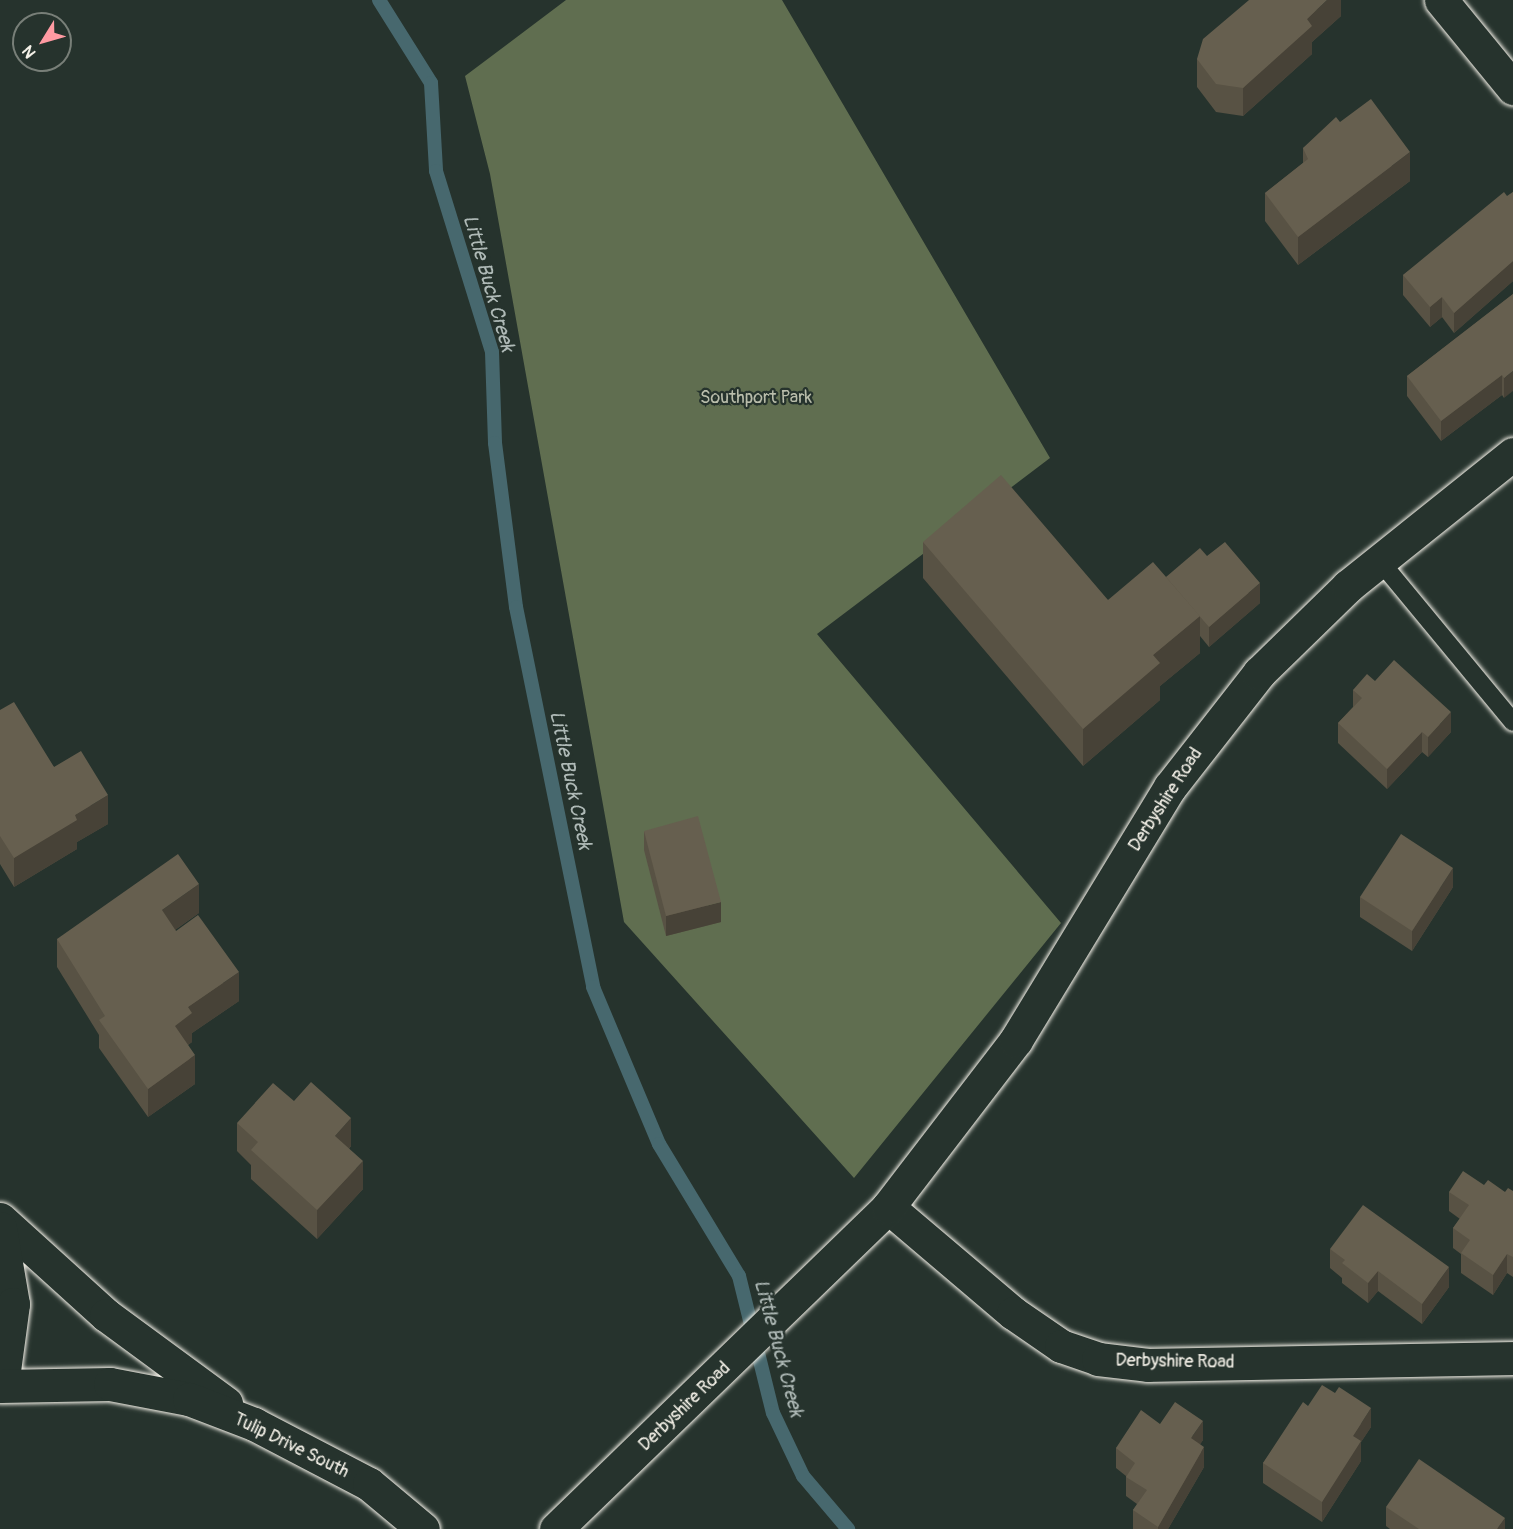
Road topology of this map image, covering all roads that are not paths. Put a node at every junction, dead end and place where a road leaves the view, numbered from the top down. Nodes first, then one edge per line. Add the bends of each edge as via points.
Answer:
1 (1441, 0) edge
2 (1513, 88) edge
3 (1513, 454) edge
4 (1379, 560) junction
5 (1513, 722) edge
6 (888, 1206) junction
7 (0, 1219) edge
8 (0, 1228) edge
9 (1513, 1358) edge
10 (1, 1385) edge
11 (254, 1424) junction
12 (423, 1529) edge
13 (556, 1529) edge

1 - 2 street
3 - 4 street, Derbyshire Road
4 - 5 lane
4 - 6 street, Derbyshire Road via 1316,614 1220,718 1170,787 1022,1032
6 - 9 street, Derbyshire Road via 1013,1313 1061,1346 1098,1359 1148,1365
6 - 13 street, Derbyshire Road via 674,1420
7 - 11 street via 106,1315
8 - 10 street, Tulip Drive South via 13,1304
10 - 11 street, Tulip Drive South via 89,1384 150,1390
11 - 12 street, Tulip Drive South via 369,1484

